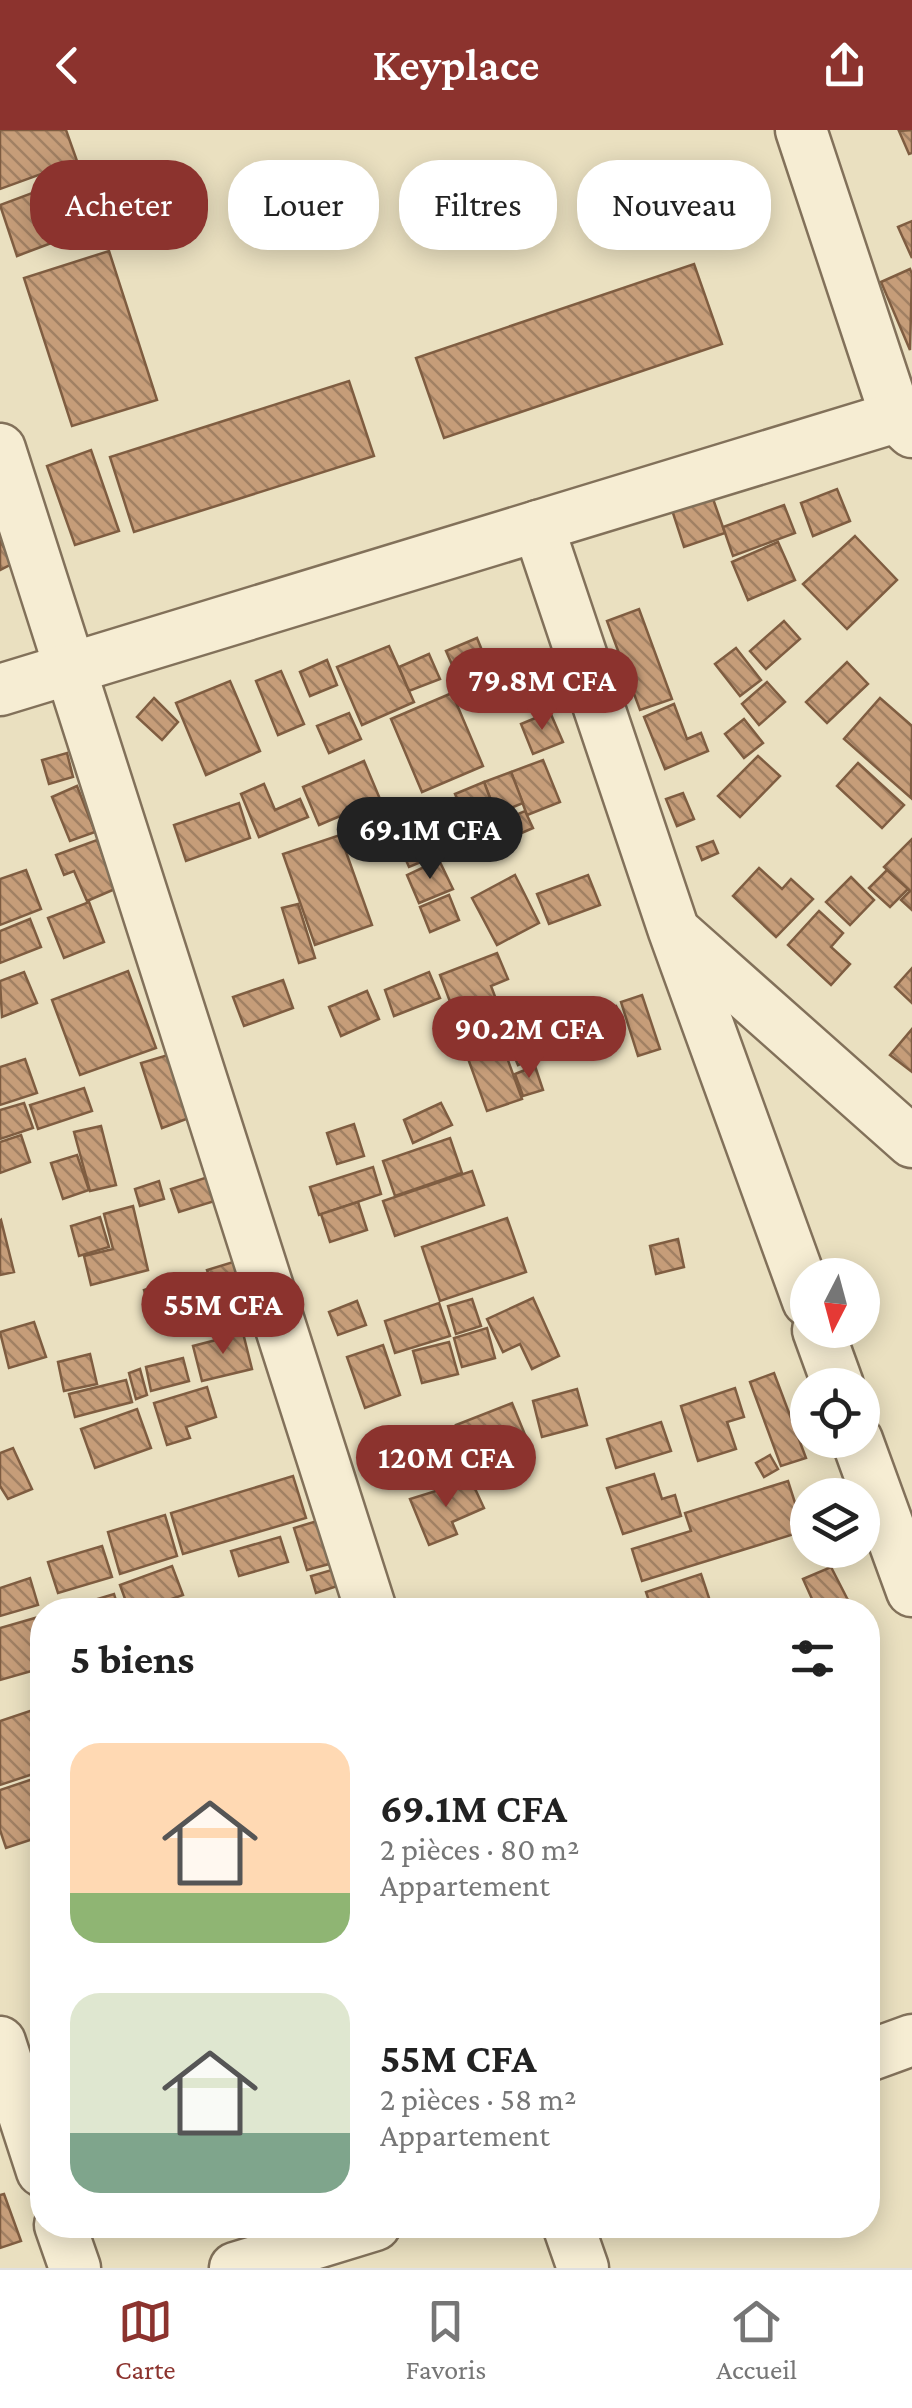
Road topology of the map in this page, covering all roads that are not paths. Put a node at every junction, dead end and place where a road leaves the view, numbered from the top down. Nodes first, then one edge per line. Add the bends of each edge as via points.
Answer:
1 (801, 130) edge
2 (904, 424) edge
3 (0, 449) edge
4 (538, 526) junction
5 (70, 669) junction
6 (0, 690) edge
7 (674, 931) junction
8 (912, 1142) edge
9 (792, 1258) edge
10 (864, 1458) edge
11 (912, 1592) edge
12 (366, 1598) edge
13 (912, 2040) edge
14 (0, 2042) edge
15 (880, 2052) edge
16 (30, 2134) edge
17 (64, 2238) edge
18 (333, 2238) edge
19 (573, 2238) edge
20 (74, 2268) edge
21 (235, 2268) edge
22 (583, 2268) edge

1 - 2 street
2 - 4 street
3 - 5 street
4 - 5 street
4 - 7 street
5 - 6 street
5 - 12 street
7 - 8 street
7 - 9 street
10 - 11 street
13 - 15 street
14 - 16 street
17 - 20 street
18 - 21 street
19 - 22 street

